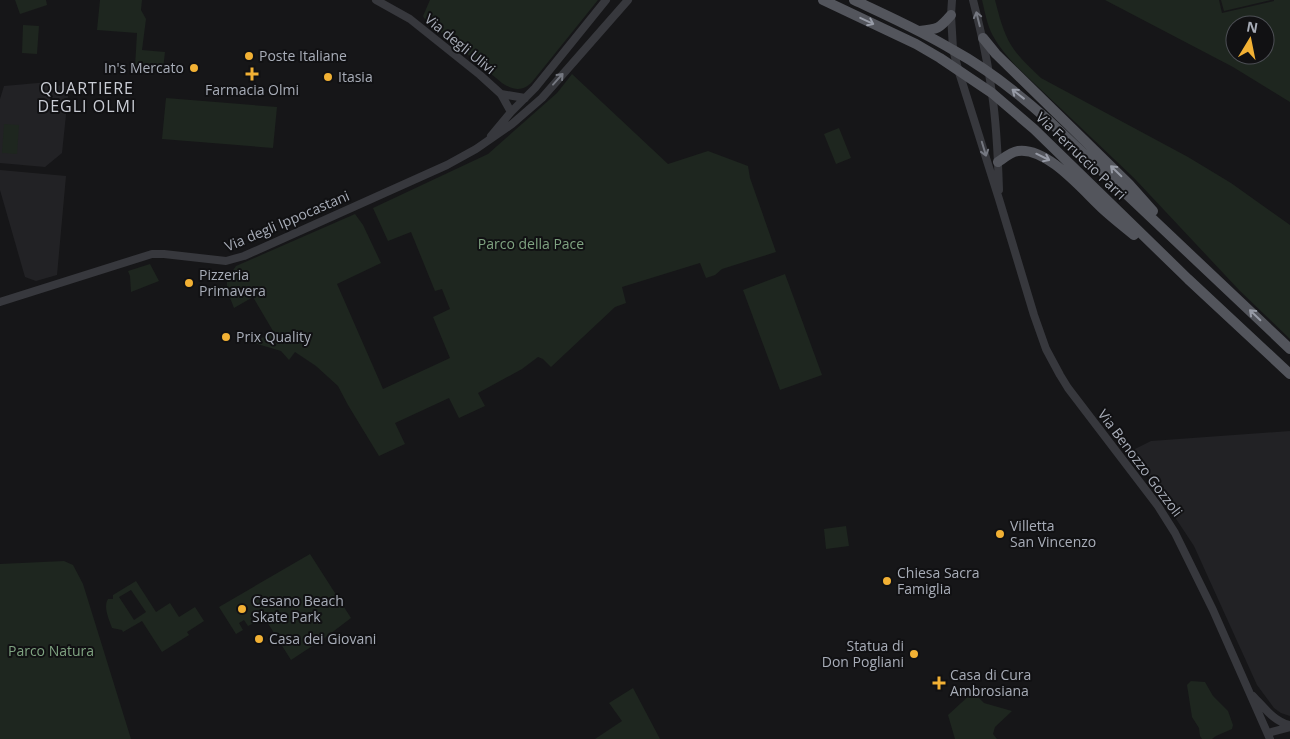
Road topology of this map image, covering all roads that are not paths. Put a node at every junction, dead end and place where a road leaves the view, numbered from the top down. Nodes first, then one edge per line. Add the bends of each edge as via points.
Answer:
1 (376, 0) edge
2 (606, 0) edge
3 (628, 0) edge
4 (823, 0) edge
5 (854, 0) edge
6 (952, 0) edge
7 (973, 0) edge
8 (951, 15) junction
9 (919, 31) junction
10 (983, 38) junction
11 (952, 49) junction
12 (958, 69) junction
13 (988, 72) junction
14 (992, 93) junction
15 (501, 94) junction
16 (525, 98) junction
17 (511, 112) junction
18 (524, 114) junction
19 (487, 142) junction
20 (998, 162) junction
21 (999, 199) junction
22 (1183, 246) junction
23 (1188, 279) junction
24 (0, 302) edge
25 (1290, 349) edge
26 (1290, 374) edge
27 (1249, 691) junction
28 (1290, 726) edge
29 (1269, 736) edge

1 - 15 street, Via degli Ulivi via 418,25
2 - 16 street
18 -> 3 street, Via degli Ippocastani via 542,98
4 -> 12 main road, Via Ferruccio Parri via 916,44
5 - 9 main road, Via Ferruccio Parri
6 - 8 street, Via Benozzo Gozzoli
10 -> 7 street, Via Benozzo Gozzoli
8 - 9 main road via 942,26
8 - 11 street, Via Benozzo Gozzoli
9 - 11 main road, Via Ferruccio Parri
10 - 13 street, Via Benozzo Gozzoli
22 -> 10 main road via 1129,184
11 - 12 street, Via Benozzo Gozzoli
11 - 13 main road, Via Ferruccio Parri
12 - 14 main road, Via Ferruccio Parri
12 -> 21 street, Via Benozzo Gozzoli
13 - 14 street, Via Benozzo Gozzoli
22 -> 13 main road, Via Ferruccio Parri via 1048,120
14 - 20 street, Via Benozzo Gozzoli
14 - 23 main road, Via Ferruccio Parri via 1034,129
15 - 16 street
15 - 17 street, Via degli Ulivi
16 - 17 street
16 - 18 street
17 - 18 street
17 - 19 street
18 - 19 street, Via degli Ippocastani
19 - 24 street, Via degli Ippocastani via 447,165 244,256 226,261 152,254
20 - 21 street, Via Benozzo Gozzoli
20 -> 23 main road via 1019,150 1049,160
21 - 27 street, Via Benozzo Gozzoli via 1046,348 1068,388 1176,533
25 -> 22 main road, Via Ferruccio Parri
23 - 26 main road, Via Ferruccio Parri
27 - 28 street via 1278,720
27 - 29 street, Via Benozzo Gozzoli
28 - 29 street

